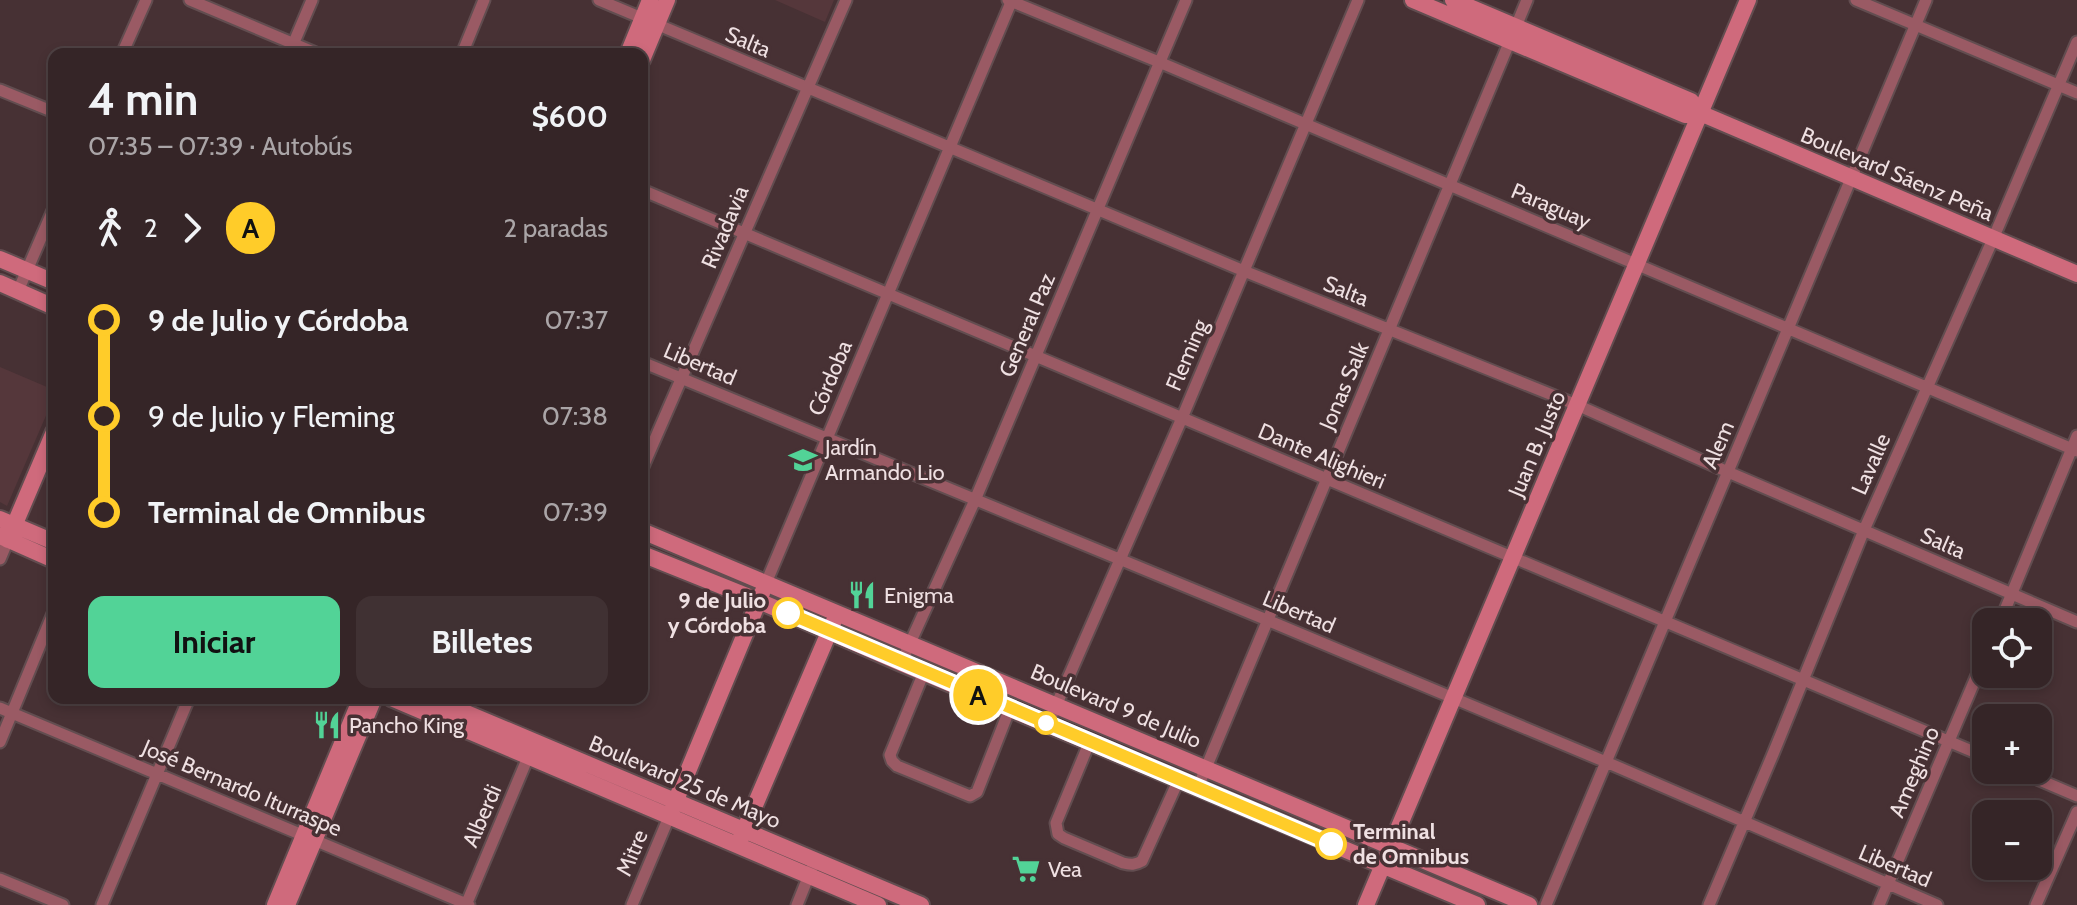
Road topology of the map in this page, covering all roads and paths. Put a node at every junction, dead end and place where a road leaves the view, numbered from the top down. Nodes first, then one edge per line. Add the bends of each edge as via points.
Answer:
1 (146, 0) edge
2 (190, 0) edge
3 (312, 0) edge
4 (484, 0) edge
5 (599, 0) edge
6 (650, 0) edge
7 (667, 0) edge
8 (846, 0) edge
9 (1186, 0) edge
10 (1358, 0) edge
11 (1413, 0) edge
12 (1453, 0) edge
13 (1527, 0) edge
14 (1748, 0) edge
15 (1856, 0) edge
16 (1926, 0) edge
17 (1011, 1) edge
18 (650, 22) junction
19 (1916, 25) junction
20 (1513, 34) junction
21 (2077, 42) edge
22 (125, 48) edge
23 (289, 48) edge
24 (291, 48) edge
25 (464, 48) edge
26 (632, 48) edge
27 (645, 48) edge
28 (1159, 62) junction
29 (2059, 86) junction
30 (807, 89) junction
31 (0, 90) edge
32 (2077, 93) edge
33 (48, 110) edge
34 (1700, 113) junction
35 (1307, 125) junction
36 (951, 147) junction
37 (1851, 179) junction
38 (1450, 185) junction
39 (648, 193) edge
40 (1097, 210) junction
41 (48, 222) edge
42 (744, 233) junction
43 (1993, 239) junction
44 (0, 259) edge
45 (1636, 264) junction
46 (27, 270) junction
47 (1244, 271) junction
48 (2077, 274) edge
49 (48, 279) edge
50 (0, 283) edge
51 (18, 291) junction
52 (889, 294) junction
53 (48, 304) edge
54 (1788, 329) junction
55 (1389, 330) junction
56 (1035, 356) junction
57 (648, 365) edge
58 (681, 379) junction
59 (1927, 387) junction
60 (1577, 405) junction
61 (1182, 418) junction
62 (2077, 436) edge
63 (828, 439) junction
64 (48, 444) edge
65 (2074, 450) edge
66 (648, 455) edge
67 (1728, 472) junction
68 (1326, 479) junction
69 (975, 500) junction
70 (5, 530) edge
71 (1864, 530) junction
72 (648, 534) edge
73 (48, 541) edge
74 (48, 556) edge
75 (648, 556) edge
76 (1513, 558) junction
77 (0, 559) edge
78 (1122, 559) junction
79 (766, 583) junction
80 (2012, 595) junction
81 (759, 601) junction
82 (2006, 608) edge
83 (837, 613) junction
84 (1267, 620) junction
85 (1665, 622) junction
86 (2077, 622) edge
87 (48, 626) edge
88 (829, 632) junction
89 (911, 643) junction
90 (901, 663) junction
91 (924, 672) junction
92 (1804, 680) junction
93 (1972, 686) edge
94 (1453, 699) junction
95 (186, 704) edge
96 (359, 704) edge
97 (371, 704) edge
98 (407, 704) edge
99 (443, 704) edge
100 (1057, 705) junction
101 (0, 708) edge
102 (1010, 708) junction
103 (12, 713) junction
104 (1048, 724) junction
105 (1090, 741) junction
106 (1948, 741) junction
107 (0, 742) edge
108 (531, 750) junction
109 (1972, 751) edge
110 (1606, 762) junction
111 (1206, 768) junction
112 (157, 774) junction
113 (1179, 779) junction
114 (2049, 784) edge
115 (1198, 787) junction
116 (2077, 796) edge
117 (672, 809) junction
118 (2077, 812) edge
119 (1744, 822) junction
120 (310, 837) junction
121 (740, 838) junction
122 (1391, 846) junction
123 (1383, 866) junction
124 (812, 868) junction
125 (0, 879) edge
126 (1888, 885) junction
127 (63, 905) edge
128 (102, 905) edge
129 (275, 905) edge
130 (287, 905) edge
131 (467, 905) edge
132 (632, 905) edge
133 (797, 905) edge
134 (878, 905) edge
135 (921, 905) edge
136 (1366, 905) edge
137 (1477, 905) edge
138 (1529, 905) edge
139 (1546, 905) edge
140 (1709, 905) edge
141 (1879, 905) edge
142 (1937, 905) edge
143 (2036, 905) edge

1 - 22 street
2 - 23 street
3 - 24 street
4 - 25 street
5 - 18 street, Salta
6 - 18 main road
7 - 18 main road
8 - 30 street, Rivadavia
9 - 28 street, General Paz
10 - 35 street, Fleming
11 - 20 main road, Boulevard Sáenz Peña
12 - 20 main road, Boulevard Sáenz Peña
13 - 20 street, Jonas Salk
14 - 34 main road, Juan B. Justo
15 - 19 street
16 - 19 street, Alem
17 - 28 street, Paraguay
17 - 36 street, Córdoba
18 - 26 main road
18 - 27 main road
18 - 30 street, Salta
19 - 29 street
19 - 37 street, Alem
20 - 34 main road, Boulevard Sáenz Peña via 1691,101
20 - 38 street, Jonas Salk
21 - 29 street, Lavalle
28 - 35 street, Paraguay
28 - 40 street, General Paz
29 - 32 street
29 - 43 street, Lavalle
30 - 36 street, Salta
30 - 42 street, Rivadavia
31 - 33 street
34 - 37 main road, Boulevard Sáenz Peña
34 - 45 main road, Juan B. Justo
35 - 38 street, Paraguay
35 - 47 street, Fleming
36 - 40 street, Salta
36 - 52 street, Córdoba
37 - 43 main road, Boulevard Sáenz Peña
37 - 54 street, Alem
38 - 45 street, Paraguay
38 - 55 street, Jonas Salk
39 - 42 street, Dante Alighieri
40 - 47 street, Salta
40 - 56 street, General Paz
41 - 46 street
42 - 52 street, Dante Alighieri
42 - 58 street, Rivadavia
43 - 48 main road, Boulevard Sáenz Peña
43 - 59 street, Lavalle
44 - 46 main road
45 - 54 street, Paraguay
45 - 60 main road, Juan B. Justo
46 - 49 main road
46 - 51 street
47 - 55 street, Salta
47 - 61 street, Fleming
50 - 51 main road
51 - 53 main road
52 - 56 street, Dante Alighieri
52 - 63 street, Córdoba
54 - 59 street, Paraguay
54 - 67 street, Alem
55 - 60 street, Salta
55 - 68 street, Jonas Salk
56 - 61 street, Dante Alighieri
56 - 69 street, General Paz
57 - 58 street, Libertad
58 - 63 street, Libertad
58 - 66 street, Rivadavia
59 - 65 street, Paraguay
59 - 71 street, Lavalle
60 - 67 street, Salta
60 - 76 main road, Juan B. Justo
61 - 68 street, Dante Alighieri
61 - 78 street, Fleming
62 - 65 street
63 - 69 street, Libertad
63 - 79 street, Córdoba
64 - 70 main road
65 - 80 street
67 - 71 street, Salta
67 - 85 street, Alem
68 - 76 street, Dante Alighieri
68 - 84 street, Jonas Salk
69 - 78 street, Libertad
69 - 89 street, General Paz
70 - 73 main road
70 - 74 main road
70 - 77 street
71 - 80 street, Salta
71 - 92 street, Lavalle
72 - 79 main road, Boulevard 9 de Julio
75 - 81 main road, Boulevard 9 de Julio
76 - 85 street, Dante Alighieri
76 - 94 main road, Juan B. Justo
78 - 84 street, Libertad
78 - 100 street, Fleming
79 - 81 main road, Córdoba
79 - 83 main road, Boulevard 9 de Julio
80 - 82 street
80 - 86 street, Salta
81 - 88 main road, Boulevard 9 de Julio
81 - 117 main road, Córdoba
83 - 88 main road
83 - 89 main road, Boulevard 9 de Julio
84 - 94 street, Libertad
84 - 111 street, Jonas Salk
85 - 92 street, Dante Alighieri
85 - 110 street, Alem
87 - 103 street
88 - 90 main road, Boulevard 9 de Julio
88 - 121 main road
89 - 90 street, General Paz
89 - 100 main road, Boulevard 9 de Julio
90 - 91 main road, Boulevard 9 de Julio
91 - 102 main road, Boulevard 9 de Julio
91 - 102 street via 890,755 897,766 970,796 977,792
92 - 106 street, Dante Alighieri
92 - 119 street, Lavalle
93 - 106 street, Ameghino
94 - 110 street, Libertad
94 - 122 main road, Juan B. Justo
95 - 112 street
96 - 120 main road
97 - 120 main road
98 - 108 main road, Boulevard 25 de Mayo
99 - 108 main road, Boulevard 25 de Mayo
100 - 104 street, Fleming
100 - 111 main road, Boulevard 9 de Julio
101 - 103 street, José Bernardo Iturraspe
102 - 104 main road, Boulevard 9 de Julio
103 - 107 street
103 - 112 street, José Bernardo Iturraspe
104 - 105 main road, Boulevard 9 de Julio
105 - 113 main road, Boulevard 9 de Julio
105 - 113 street via 1056,823 1064,838 1123,863 1142,861
106 - 109 street, Dante Alighieri
106 - 126 street, Ameghino
108 - 117 main road, Boulevard 25 de Mayo
108 - 131 street, Alberdi
110 - 119 street, Libertad
110 - 139 street, Alem
111 - 115 street, Jonas Salk
111 - 122 main road, Boulevard 9 de Julio
112 - 120 street, José Bernardo Iturraspe
112 - 128 street
113 - 115 main road, Boulevard 9 de Julio
114 - 116 street
115 - 123 main road, Boulevard 9 de Julio
117 - 121 main road, Boulevard 25 de Mayo
117 - 132 street, Mitre
118 - 143 street
119 - 126 street, Libertad
119 - 140 street, Lavalle
120 - 129 main road
120 - 130 main road
120 - 131 street, José Bernardo Iturraspe
121 - 124 main road, Boulevard 25 de Mayo
122 - 123 main road, Juan B. Justo
122 - 138 main road, Boulevard 9 de Julio
123 - 136 main road, Juan B. Justo
123 - 137 main road, Boulevard 9 de Julio
124 - 133 street
124 - 134 main road, Boulevard 25 de Mayo
124 - 135 main road, Boulevard 25 de Mayo
125 - 127 street
126 - 141 street, Ameghino
126 - 142 street, Libertad

